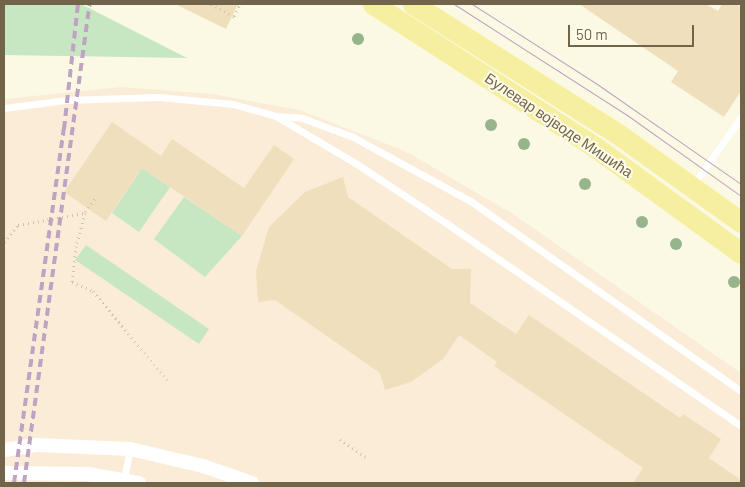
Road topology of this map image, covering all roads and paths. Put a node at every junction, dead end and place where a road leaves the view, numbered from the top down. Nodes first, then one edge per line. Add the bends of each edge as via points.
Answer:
1 (211, 4) edge
2 (240, 4) edge
3 (373, 4) edge
4 (413, 4) edge
5 (4, 108) edge
6 (276, 116) junction
7 (741, 117) edge
8 (692, 185) junction
9 (95, 199) dead end
10 (85, 213) junction
11 (741, 222) edge
12 (4, 242) edge
13 (741, 253) edge
14 (168, 381) dead end
15 (741, 392) edge
16 (741, 426) edge
17 (340, 438) dead end
18 (130, 449) junction
19 (4, 450) edge
20 (368, 458) dead end
21 (4, 473) edge
22 (124, 479) junction
23 (139, 483) edge
24 (252, 483) edge

1 - 2 path via 234,16
3 - 13 main road, Булевар војводе Мишића via 594,147
4 - 8 main road, Булевар војводе Мишића
5 - 6 lane via 66,100 159,97 233,104
6 - 15 lane via 302,118 353,137 464,198 585,279
6 - 16 lane via 357,164 446,223
7 - 8 lane
8 - 11 main road, Булевар војводе Мишића
9 - 10 path
10 - 12 path via 18,225
10 - 14 path via 76,246 72,282 93,291
17 - 20 path
18 - 19 street via 36,444
18 - 22 lane
18 - 24 street via 203,466
21 - 22 street via 88,474
22 - 23 street

